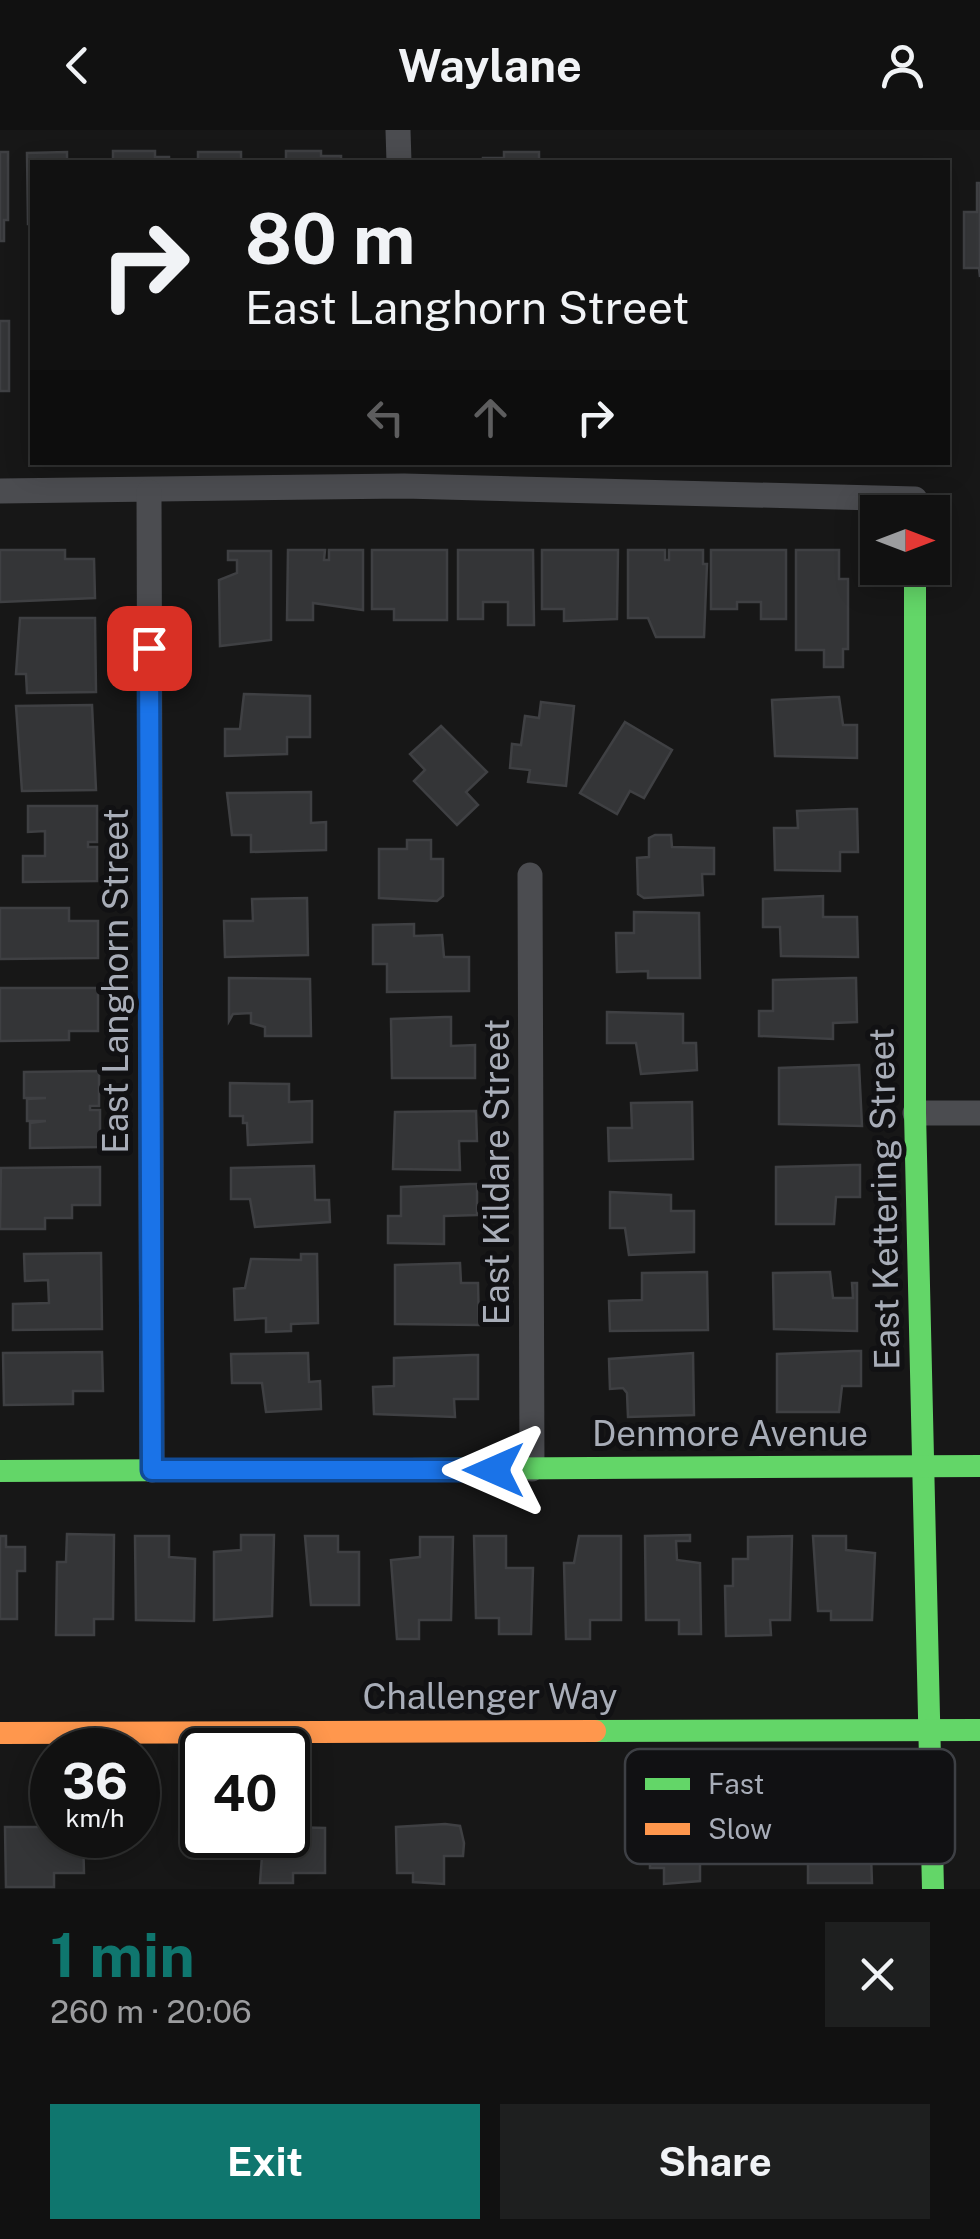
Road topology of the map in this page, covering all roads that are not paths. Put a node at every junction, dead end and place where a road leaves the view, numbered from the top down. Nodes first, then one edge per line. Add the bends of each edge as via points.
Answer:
1 (398, 130) edge
2 (399, 160) edge
3 (404, 474) edge
4 (0, 491) edge
5 (149, 492) junction
6 (860, 503) edge
7 (915, 585) edge
8 (530, 874) dead end
9 (915, 1113) junction
10 (980, 1113) edge
11 (926, 1466) junction
12 (980, 1466) edge
13 (532, 1469) junction
14 (0, 1470) edge
15 (152, 1470) junction
16 (932, 1730) junction
17 (980, 1730) edge
18 (0, 1733) edge
19 (932, 1749) edge
20 (933, 1864) edge
21 (933, 1889) edge

1 - 2 street
3 - 5 street
3 - 6 street
4 - 5 street
5 - 15 street, East Langhorn Street
7 - 9 street, East Kettering Street
8 - 13 street, East Kildare Street
9 - 10 street
9 - 11 street, East Kettering Street
11 - 12 street, Denmore Avenue
11 - 13 street, Denmore Avenue
11 - 16 street, East Kettering Street
13 - 15 street, Denmore Avenue
14 - 15 street, Denmore Avenue
16 - 17 street, Challenger Way
16 - 18 street, Challenger Way
16 - 19 street, East Kettering Street
20 - 21 street, East Kettering Street

